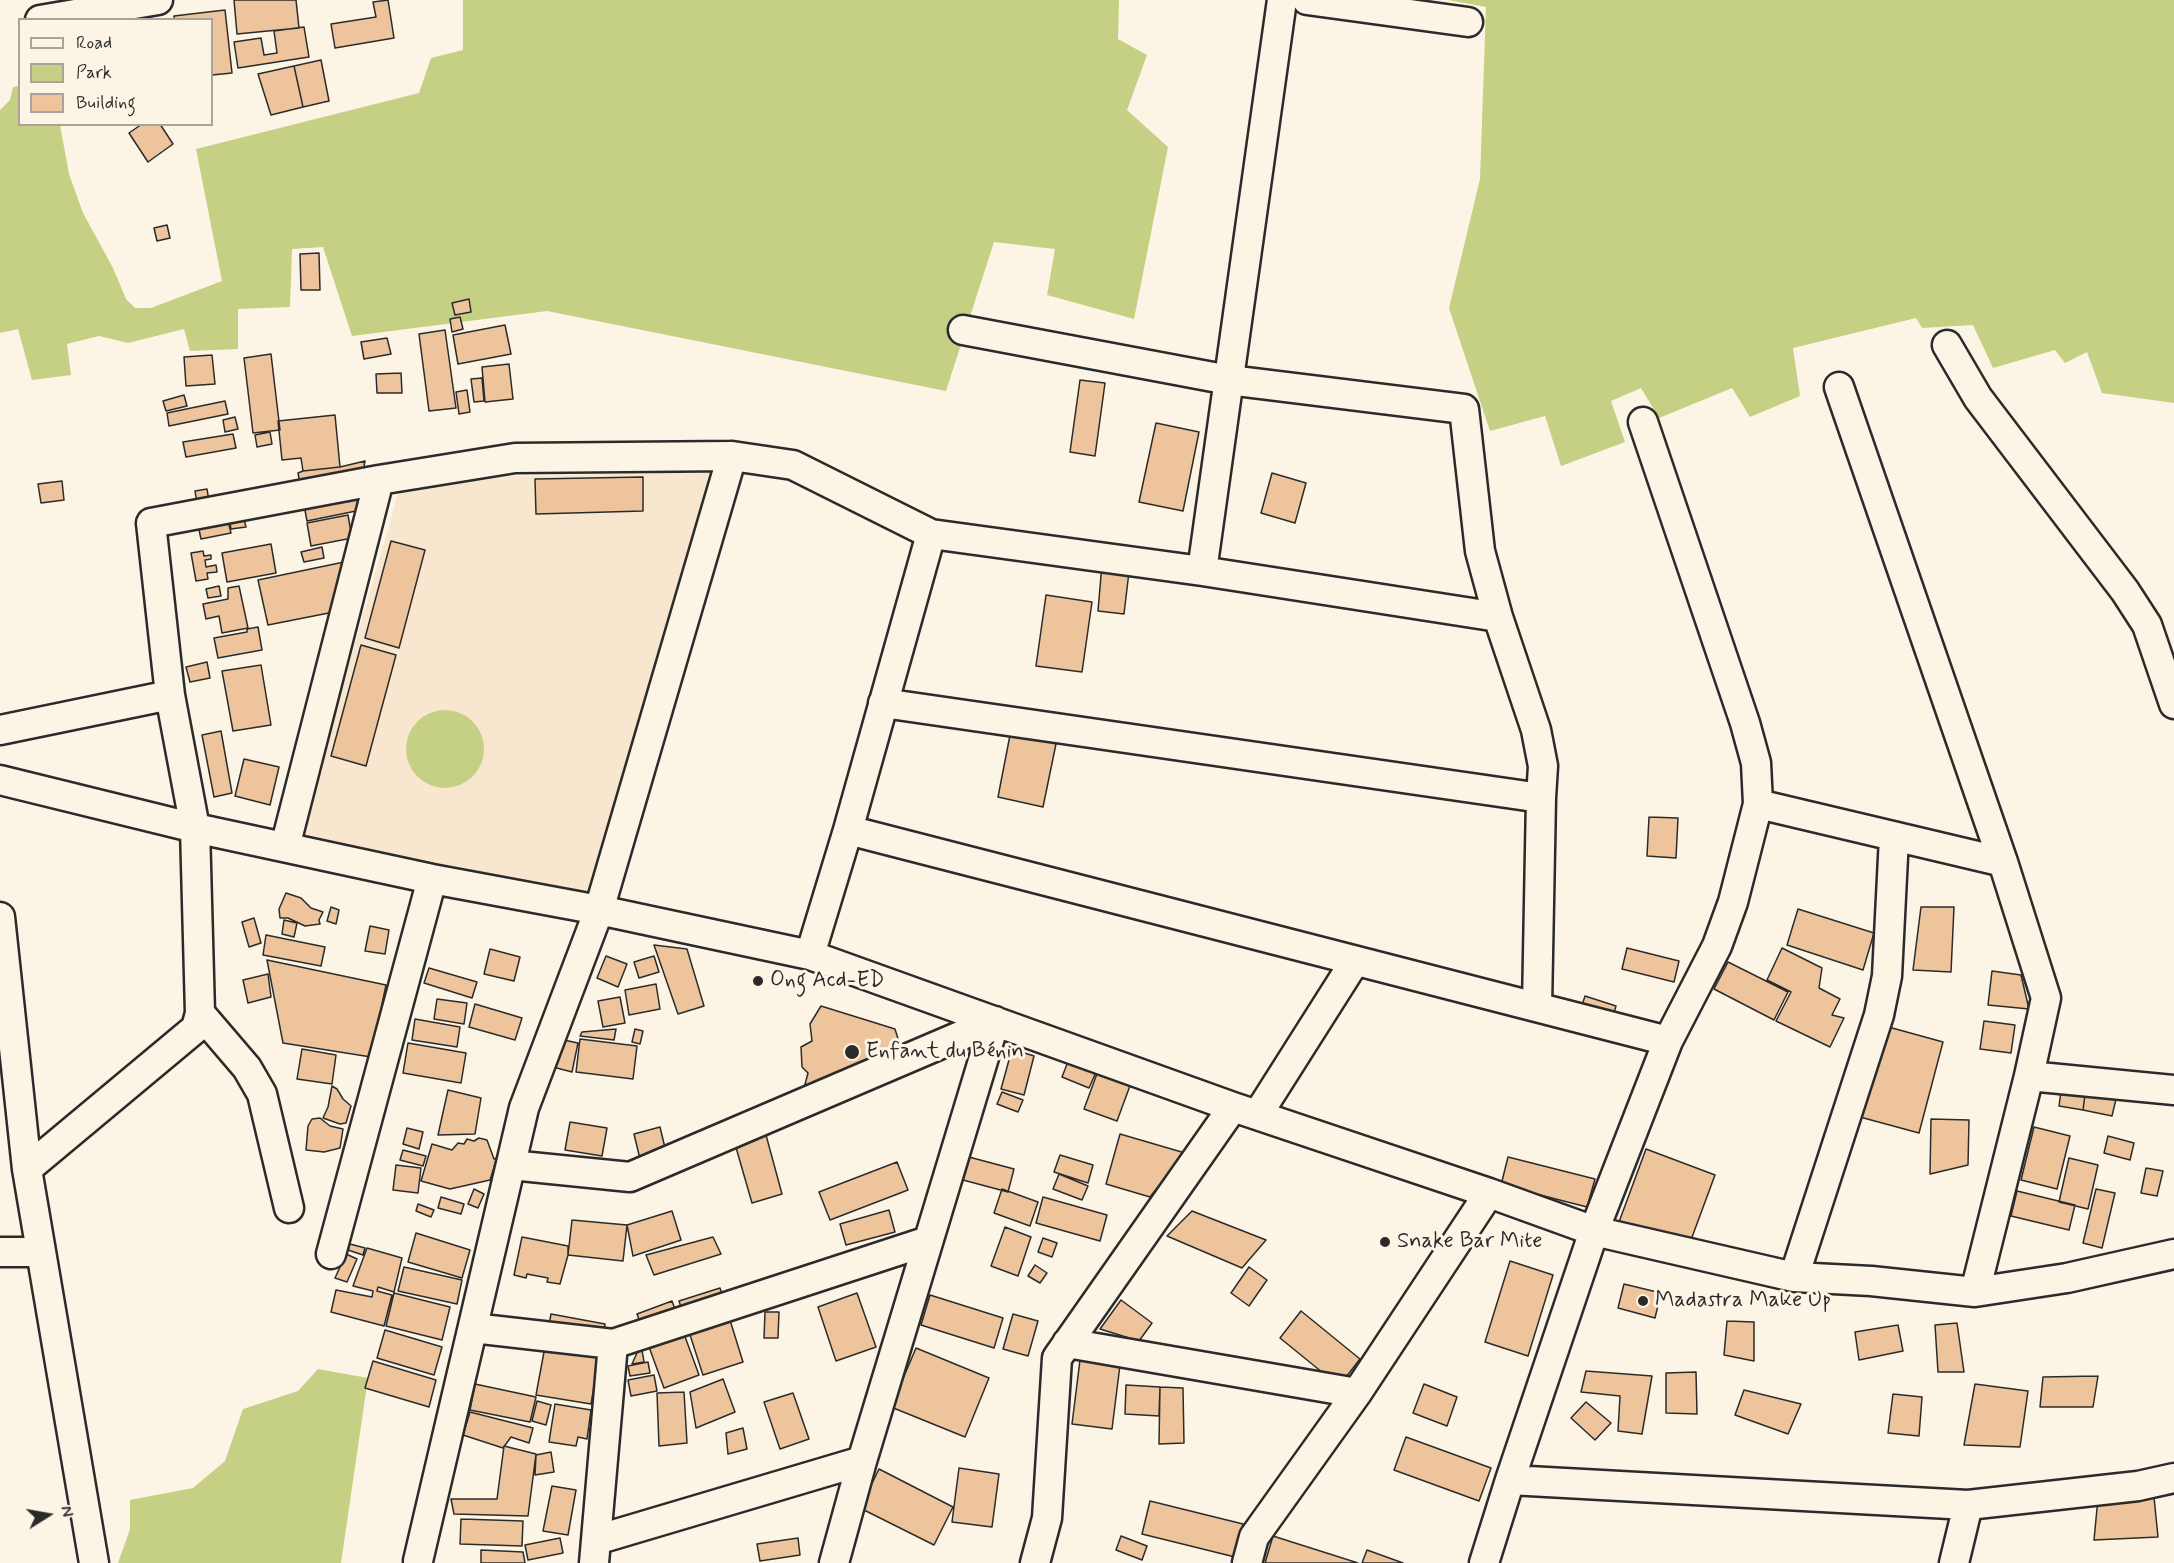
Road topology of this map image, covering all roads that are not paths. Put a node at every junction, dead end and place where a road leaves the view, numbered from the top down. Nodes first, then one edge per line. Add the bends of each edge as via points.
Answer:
1 (28, 0) edge
2 (158, 0) edge
3 (1282, 0) edge
4 (1307, 0) edge
5 (26, 18) edge
6 (52, 18) edge
7 (1468, 22) dead end
8 (963, 330) dead end
9 (1947, 345) dead end
10 (1229, 380) junction
11 (1839, 387) dead end
12 (1643, 422) dead end
13 (732, 456) junction
14 (380, 480) junction
15 (931, 534) junction
16 (1202, 571) junction
17 (1498, 617) junction
18 (170, 695) junction
19 (883, 703) junction
20 (2174, 704) edge
21 (0, 730) edge
22 (0, 780) edge
23 (1541, 798) junction
24 (1758, 804) junction
25 (195, 828) junction
26 (848, 830) junction
27 (1894, 837) junction
28 (285, 847) junction
29 (2002, 862) junction
30 (432, 879) junction
31 (599, 910) junction
32 (0, 917) edge
33 (810, 955) junction
34 (1355, 961) junction
35 (1537, 1007) junction
36 (200, 1013) junction
37 (994, 1021) junction
38 (1668, 1041) junction
39 (2029, 1076) junction
40 (2174, 1090) edge
41 (1246, 1111) junction
42 (511, 1165) junction
43 (27, 1169) junction
44 (1489, 1193) junction
45 (289, 1208) dead end
46 (1593, 1231) junction
47 (928, 1241) junction
48 (0, 1252) edge
49 (40, 1252) junction
50 (331, 1254) dead end
51 (2174, 1254) edge
52 (1794, 1277) junction
53 (1975, 1292) junction
54 (473, 1328) junction
55 (1067, 1343) junction
56 (613, 1344) junction
57 (1357, 1393) junction
58 (862, 1461) junction
59 (2174, 1478) edge
60 (1510, 1480) junction
61 (1968, 1505) junction
62 (595, 1551) edge
63 (418, 1561) dead end
64 (94, 1563) edge
65 (834, 1563) edge
66 (1035, 1563) edge
67 (1247, 1563) edge
68 (1485, 1563) edge
69 (1954, 1563) edge

1 - 5 street
2 - 6 street
3 - 10 street
4 - 7 street
8 - 10 street
9 - 20 street via 1978,398 2147,625
10 - 16 street
10 - 17 street via 1464,409 1480,551
11 - 29 street
12 - 24 street via 1745,723 1756,763
13 - 14 street via 515,458
13 - 15 street via 794,465
13 - 31 street
14 - 18 street via 151,523
14 - 28 street
15 - 16 street
15 - 19 street
16 - 17 street
17 - 23 street via 1536,730 1543,766
18 - 21 street
18 - 25 street
19 - 23 street
19 - 26 street
22 - 25 street
23 - 35 street
24 - 27 street
24 - 38 street via 1733,902 1717,946
25 - 28 street
25 - 36 street
26 - 33 street
26 - 34 street
27 - 29 street
27 - 52 street via 1887,975 1879,1015
28 - 30 street
29 - 39 street via 2046,998
30 - 31 street
30 - 50 street
31 - 33 street
31 - 42 street via 524,1108
32 - 43 street
33 - 37 street
34 - 35 street
34 - 41 street
35 - 38 street
36 - 43 street via 196,1028
36 - 45 street via 247,1068 262,1094
37 - 41 street
37 - 42 street via 630,1177
37 - 47 street
38 - 46 street
39 - 40 street
39 - 53 street
41 - 44 street
41 - 55 street
42 - 54 street
43 - 49 street
44 - 46 street
44 - 57 street
46 - 52 street
46 - 60 street
47 - 56 street
47 - 58 street
48 - 49 street
49 - 64 street
51 - 53 street via 2067,1278
52 - 53 street
54 - 56 street
54 - 63 street
55 - 57 street
55 - 66 street via 1057,1358 1047,1518
56 - 62 street
57 - 67 street via 1254,1537
58 - 62 street
58 - 65 street
59 - 61 street via 2138,1486
60 - 61 street
60 - 68 street
61 - 69 street

